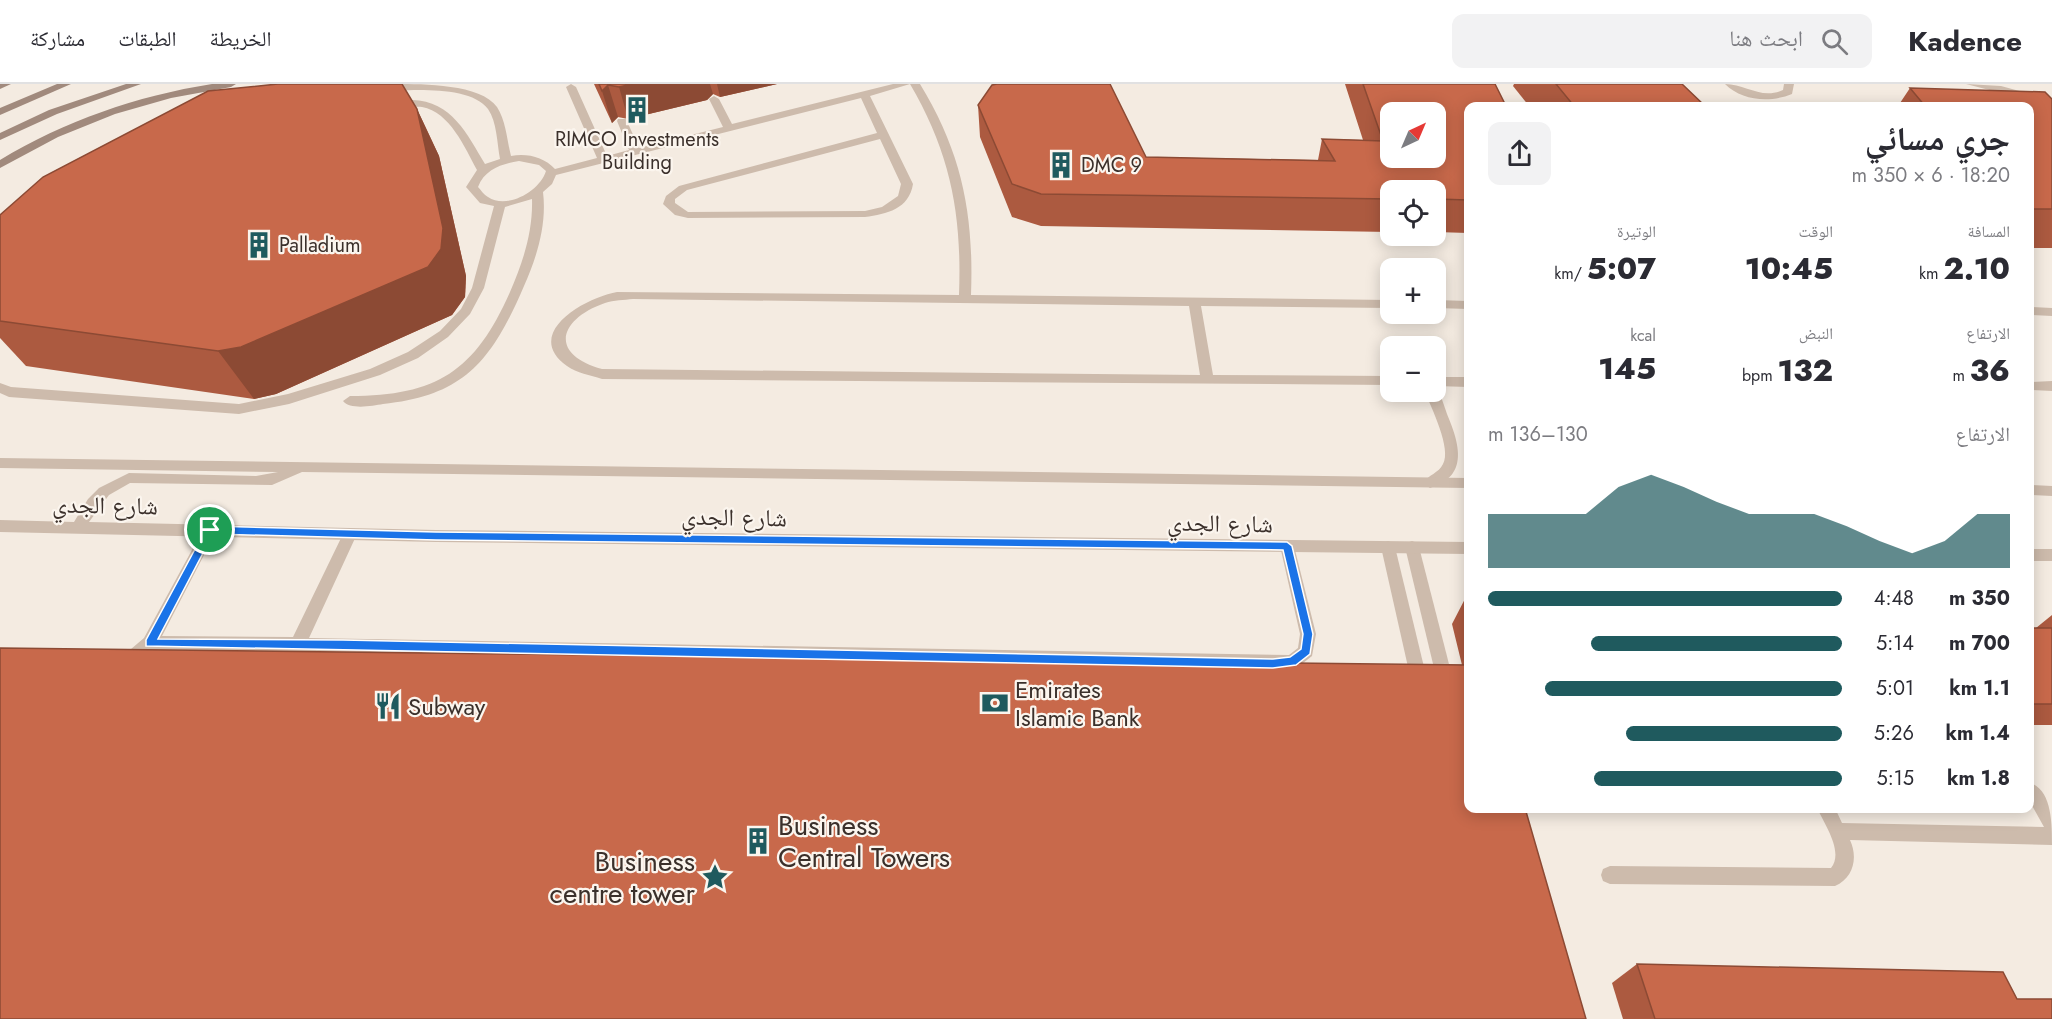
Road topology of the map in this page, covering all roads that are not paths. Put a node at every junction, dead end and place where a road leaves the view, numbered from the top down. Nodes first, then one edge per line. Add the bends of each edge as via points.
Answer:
1 (6, 84) edge
2 (66, 84) edge
3 (136, 84) edge
4 (231, 84) edge
5 (905, 84) edge
6 (915, 84) edge
7 (1730, 84) edge
8 (1789, 84) edge
9 (1971, 84) edge
10 (0, 86) edge
11 (571, 87) dead end
12 (375, 89) edge
13 (864, 94) junction
14 (714, 99) dead end
15 (2052, 103) edge
16 (379, 105) edge
17 (0, 112) edge
18 (622, 121) dead end
19 (729, 128) junction
20 (883, 135) junction
21 (0, 137) edge
22 (635, 152) junction
23 (506, 160) junction
24 (603, 160) junction
25 (0, 165) edge
26 (483, 170) junction
27 (552, 172) junction
28 (538, 194) junction
29 (500, 203) junction
30 (965, 298) junction
31 (1194, 301) junction
32 (1380, 304) edge
33 (1446, 304) edge
34 (1464, 304) edge
35 (2034, 311) edge
36 (2052, 312) edge
37 (1207, 379) junction
38 (1380, 381) edge
39 (1446, 382) edge
40 (1464, 382) edge
41 (2034, 386) edge
42 (2052, 386) edge
43 (0, 388) edge
44 (350, 401) dead end
45 (1435, 402) edge
46 (0, 463) edge
47 (302, 469) junction
48 (1430, 483) junction
49 (1464, 483) edge
50 (2034, 490) edge
51 (2052, 491) edge
52 (78, 528) junction
53 (2, 529) edge
54 (210, 530) junction
55 (350, 534) junction
56 (1287, 546) junction
57 (1388, 547) junction
58 (1412, 548) junction
59 (1464, 548) edge
60 (2034, 555) edge
61 (2052, 555) edge
62 (150, 643) junction
63 (298, 644) junction
64 (136, 661) edge
65 (1416, 667) edge
66 (1442, 668) edge
67 (2034, 794) edge
68 (1828, 813) edge
69 (2052, 825) edge
70 (1836, 831) junction
71 (2052, 836) edge
72 (1610, 875) dead end

1 - 10 main road
2 - 17 main road
3 - 21 main road via 52,112
4 - 25 main road via 107,112
5 - 13 street
6 - 30 street via 940,127 959,179 968,262
7 - 8 street via 1750,94 1773,97 1788,92
9 - 15 street
11 - 24 street
12 - 23 street via 442,85 477,92 492,105
13 - 19 street
13 - 20 street
14 - 19 street
16 - 26 street via 417,103 438,109
18 - 22 street
19 - 22 street
20 - 20 street via 908,184 902,200 879,212 688,215 669,204 670,198 683,188
22 - 24 street
23 - 26 street
23 - 27 street via 531,159
24 - 27 street
26 - 29 street via 472,188 485,201
27 - 28 street
28 - 29 street
28 - 44 street via 535,243 525,270 496,333 476,360 454,377 416,393 375,402
29 - 43 street via 478,288 466,311 413,355 375,372 289,399 239,409 21,393
30 - 31 street
30 - 37 street via 613,297 576,312 564,325 559,338 560,352 568,363 602,374
31 - 32 street
31 - 37 street
33 - 34 street
35 - 36 street
37 - 38 street
39 - 40 street
41 - 42 street
45 - 48 street via 1452,461 1444,474
46 - 47 street, شارع الجدي
47 - 48 street, شارع الجدي
47 - 52 street via 256,481 129,478 94,498
48 - 49 street, شارع الجدي
50 - 51 street
52 - 53 street, شارع الجدي
52 - 54 street, شارع الجدي
54 - 55 street, شارع الجدي
54 - 62 street
55 - 56 street, شارع الجدي
55 - 63 street
56 - 57 street, شارع الجدي
56 - 63 street via 1308,634 1306,651 1292,662
57 - 58 street, شارع الجدي
57 - 65 street
58 - 59 street, شارع الجدي
58 - 66 street
60 - 61 street
62 - 63 street
62 - 64 street via 150,649
67 - 69 street
68 - 70 street
70 - 71 street
70 - 72 street via 1845,849 1845,865 1835,877

